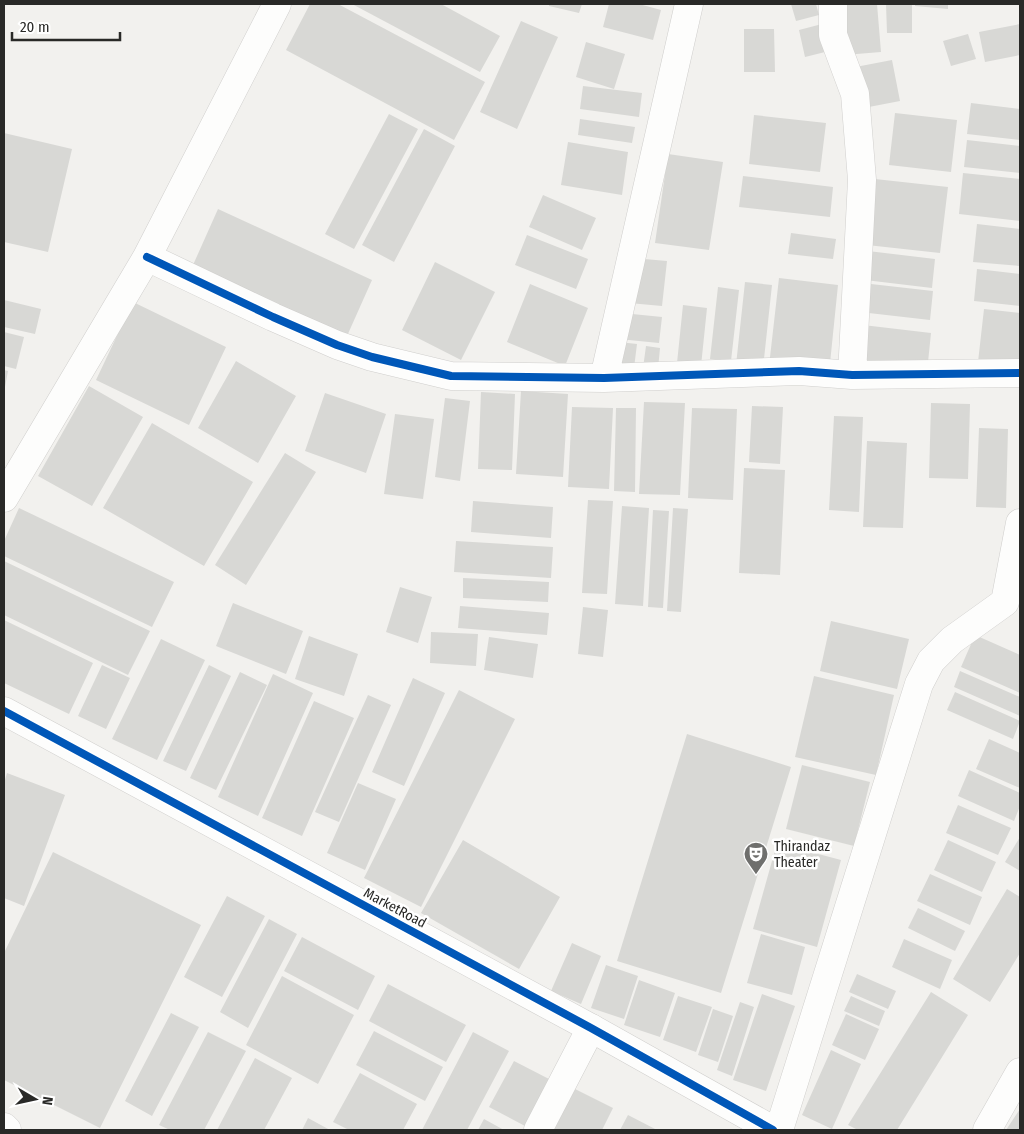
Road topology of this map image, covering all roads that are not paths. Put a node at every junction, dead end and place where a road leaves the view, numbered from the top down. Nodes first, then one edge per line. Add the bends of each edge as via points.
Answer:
1 (277, 4) edge
2 (689, 4) edge
3 (833, 4) edge
4 (147, 257) junction
5 (1020, 373) edge
6 (852, 375) junction
7 (604, 378) junction
8 (4, 498) edge
9 (1020, 522) edge
10 (4, 711) edge
11 (591, 1028) junction
12 (1020, 1072) edge
13 (4, 1127) edge
14 (7, 1130) edge
15 (538, 1130) edge
16 (773, 1130) edge
17 (779, 1130) edge
18 (987, 1130) edge

1 - 4 street
2 - 7 street
3 - 6 street via 833,35 855,94 862,180
4 - 7 street via 273,317 372,357 451,376
4 - 8 street
5 - 6 street
6 - 7 street via 799,371
9 - 17 street via 1005,602 952,640 932,661 919,684
10 - 11 street, MarketRoad
11 - 15 street
11 - 16 street, MarketRoad
12 - 18 street
13 - 14 street

